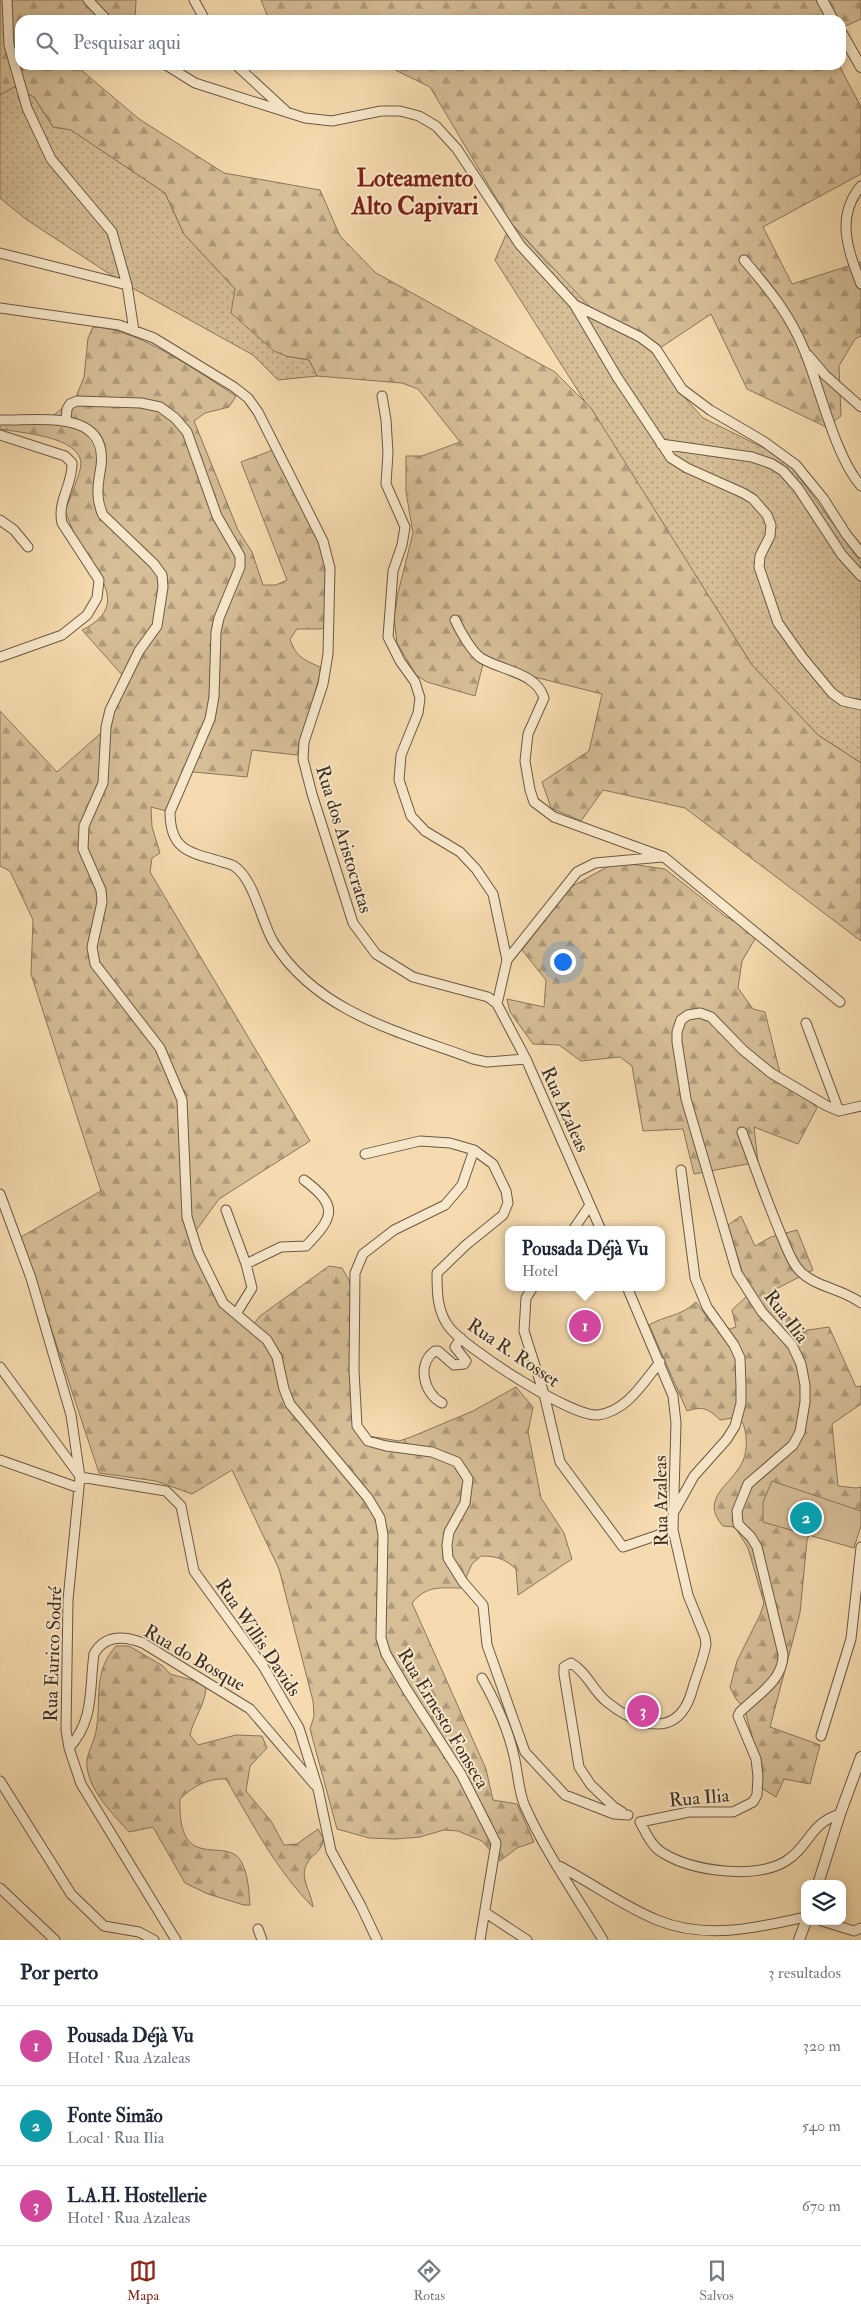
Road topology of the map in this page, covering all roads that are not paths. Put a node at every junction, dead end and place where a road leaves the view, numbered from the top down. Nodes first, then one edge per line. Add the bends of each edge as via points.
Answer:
1 (7, 0) edge
2 (88, 0) edge
3 (194, 0) edge
4 (822, 0) edge
5 (102, 15) edge
6 (202, 15) edge
7 (830, 15) edge
8 (846, 41) edge
9 (15, 66) edge
10 (861, 67) edge
11 (16, 70) edge
12 (174, 70) edge
13 (241, 70) edge
14 (288, 113) junction
15 (861, 186) edge
16 (0, 253) edge
17 (744, 260) dead end
18 (861, 284) edge
19 (127, 286) junction
20 (574, 304) junction
21 (0, 308) edge
22 (134, 330) junction
23 (805, 352) junction
24 (382, 396) dead end
25 (861, 406) edge
26 (0, 420) edge
27 (66, 421) junction
28 (0, 435) edge
29 (661, 444) junction
30 (861, 486) edge
31 (0, 520) edge
32 (28, 547) dead end
33 (861, 553) edge
34 (861, 576) edge
35 (455, 620) dead end
36 (0, 657) edge
37 (861, 705) edge
38 (664, 857) junction
39 (507, 960) junction
40 (840, 1002) dead end
41 (497, 1004) junction
42 (806, 1023) dead end
43 (526, 1059) junction
44 (861, 1106) edge
45 (839, 1111) junction
46 (742, 1132) dead end
47 (474, 1150) junction
48 (365, 1154) dead end
49 (681, 1170) dead end
50 (304, 1180) dead end
51 (0, 1194) edge
52 (590, 1205) junction
53 (226, 1210) dead end
54 (576, 1226) edge
55 (599, 1226) edge
56 (246, 1264) junction
57 (530, 1291) edge
58 (629, 1291) edge
59 (861, 1303) edge
60 (236, 1314) junction
61 (461, 1338) junction
62 (660, 1362) junction
63 (0, 1367) edge
64 (544, 1394) junction
65 (442, 1403) dead end
66 (0, 1460) edge
67 (80, 1477) junction
68 (79, 1488) junction
69 (673, 1512) junction
70 (673, 1530) junction
71 (861, 1547) edge
72 (856, 1640) edge
73 (482, 1678) dead end
74 (821, 1736) dead end
75 (69, 1748) junction
76 (861, 1757) edge
77 (0, 1781) edge
78 (318, 1789) junction
79 (840, 1814) junction
80 (628, 1816) junction
81 (640, 1822) junction
82 (558, 1866) junction
83 (819, 1880) edge
84 (0, 1888) edge
85 (486, 1913) junction
86 (801, 1918) edge
87 (805, 1925) edge
88 (840, 1925) edge
89 (258, 1929) dead end
90 (857, 1929) edge
91 (734, 1936) edge
92 (54, 1940) edge
93 (154, 1940) edge
94 (176, 1940) edge
95 (262, 1940) edge
96 (377, 1940) edge
97 (480, 1940) edge
98 (527, 1940) edge
99 (604, 1940) edge
100 (799, 1940) edge
101 (850, 1940) edge

1 - 9 street via 9,45
2 - 5 street
3 - 6 street
4 - 7 street
8 - 10 street
11 - 19 street via 27,108 51,159 112,232
12 - 14 street via 195,83
13 - 14 street
14 - 20 street via 332,121 381,111 400,111 419,116 436,126 457,149 520,246
15 - 18 street via 852,198 845,222
16 - 19 street
17 - 23 street via 791,321
19 - 22 street
20 - 29 street
20 - 33 street via 656,349 682,389 796,465
21 - 22 street, Rua dos Aristocratas via 119,325
22 - 41 street, Rua dos Aristocratas via 154,338 248,398 323,542 331,582 328,654 304,742 303,759 353,923 376,954 413,978 488,997
23 - 25 street via 825,375
23 - 30 street via 848,468
24 - 39 street via 388,453 386,484 405,527 393,571 388,637 415,682 420,698 418,713 401,755 399,780 411,816 425,831 460,852 476,868 493,894
26 - 27 street, Rua Ernesto Fonseca
27 - 43 street via 67,409 77,402 141,403 160,408 175,418 187,432 217,516 240,556 240,568 216,632 210,719 170,812 170,826 176,842 189,852 234,866 247,880 273,943 310,987 336,1005 369,1021 473,1059 487,1062
27 - 60 street, Rua Ernesto Fonseca via 76,422 92,431 100,444 98,505 103,515 154,564 162,575 163,587 157,626 139,650 110,710 103,783 84,826 83,849 101,890 102,902 92,947 95,964 160,1048 182,1100 187,1217 198,1252 223,1303
28 - 36 street via 65,456 72,463 61,503 62,523 99,580 97,598 87,615 62,635
29 - 34 street via 752,457 772,464 798,488 842,555
29 - 37 street via 670,458 743,493 767,515 771,524 770,536 760,556 759,568 778,623 832,693
31 - 32 street via 14,530
35 - 38 street via 480,658 535,682 542,690 544,698 528,734 525,760 534,802 554,817
38 - 39 street via 595,863 577,872
38 - 40 street
39 - 41 street
41 - 43 street, Rua Azaleas
42 - 45 street
43 - 52 street, Rua Azaleas
44 - 45 street
45 - 81 street, Rua Ilia via 771,1073 743,1050 711,1016 700,1013 681,1020 677,1042 686,1099 737,1273 762,1312 792,1345 801,1364 805,1402 800,1432 794,1445 748,1484 737,1511 738,1524 757,1546 783,1654 781,1670 774,1681 738,1716 756,1759 757,1795 753,1802 733,1812 689,1812
46 - 59 street via 766,1201 800,1271 811,1280
47 - 48 street, Rua R. Rosset via 450,1143 420,1141
47 - 61 street, Rua R. Rosset via 493,1164 506,1190 508,1203 503,1215 438,1273 436,1298 449,1326
47 - 80 street via 462,1185 445,1205 394,1230 363,1254 355,1274 357,1426 368,1441 432,1452 457,1462 468,1479 464,1503 449,1532 448,1558 483,1605 487,1644 525,1752 565,1795 614,1814
49 - 69 street via 695,1278 707,1307 740,1358 741,1403 728,1440 694,1476
50 - 56 street via 321,1192 326,1201 329,1215 325,1226 306,1246 281,1247
51 - 67 street, Rua Eurico Sodré via 31,1278 71,1415
52 - 54 street
52 - 55 street, Rua Azaleas
53 - 56 street
56 - 60 street via 252,1292
57 - 64 street via 526,1298 524,1331
58 - 62 street, Rua Azaleas
60 - 85 street, Rua Ernesto Fonseca via 267,1340 277,1357 290,1404 368,1498 380,1518 383,1535 381,1638 386,1654 461,1774 496,1843
61 - 64 street, Rua R. Rosset
61 - 65 street via 455,1347 464,1357 464,1364 454,1365 438,1351 428,1355 425,1362 426,1382 436,1400
62 - 64 street, Rua R. Rosset via 623,1406 612,1411 589,1415
62 - 69 street, Rua Azaleas via 676,1409
63 - 67 street
64 - 70 street via 560,1462 622,1547
66 - 68 street
67 - 68 street, Rua Eurico Sodré
67 - 78 street, Rua Willis Davids via 166,1492 181,1506 194,1571 268,1674 299,1728
68 - 75 street, Rua Eurico Sodré via 68,1600 66,1730
69 - 70 street, Rua Azaleas
70 - 80 street, Rua Azaleas via 681,1570 706,1644 685,1709 666,1723 650,1725 640,1722 608,1703 578,1667 571,1663 564,1667 579,1767 591,1785 614,1808
71 - 72 street
72 - 74 street
73 - 82 street via 500,1711 515,1756 524,1804
75 - 78 street, Rua do Bosque via 79,1736 89,1714 94,1654 99,1645 111,1638 129,1638 144,1643 250,1709
75 - 94 street, Rua Eurico Sodré via 81,1784
76 - 79 street
77 - 93 street via 70,1894 104,1926 139,1932
78 - 96 street, Rua Willis Davids via 331,1851
79 - 81 street via 823,1821 797,1853 785,1862 746,1871 716,1870 662,1853
79 - 83 street
80 - 81 street, Rua Azaleas
82 - 91 street via 657,1920 682,1928
82 - 99 street
84 - 92 street
85 - 97 street, Rua Ernesto Fonseca
85 - 98 street
86 - 91 street
87 - 100 street
88 - 90 street
89 - 95 street
90 - 101 street

